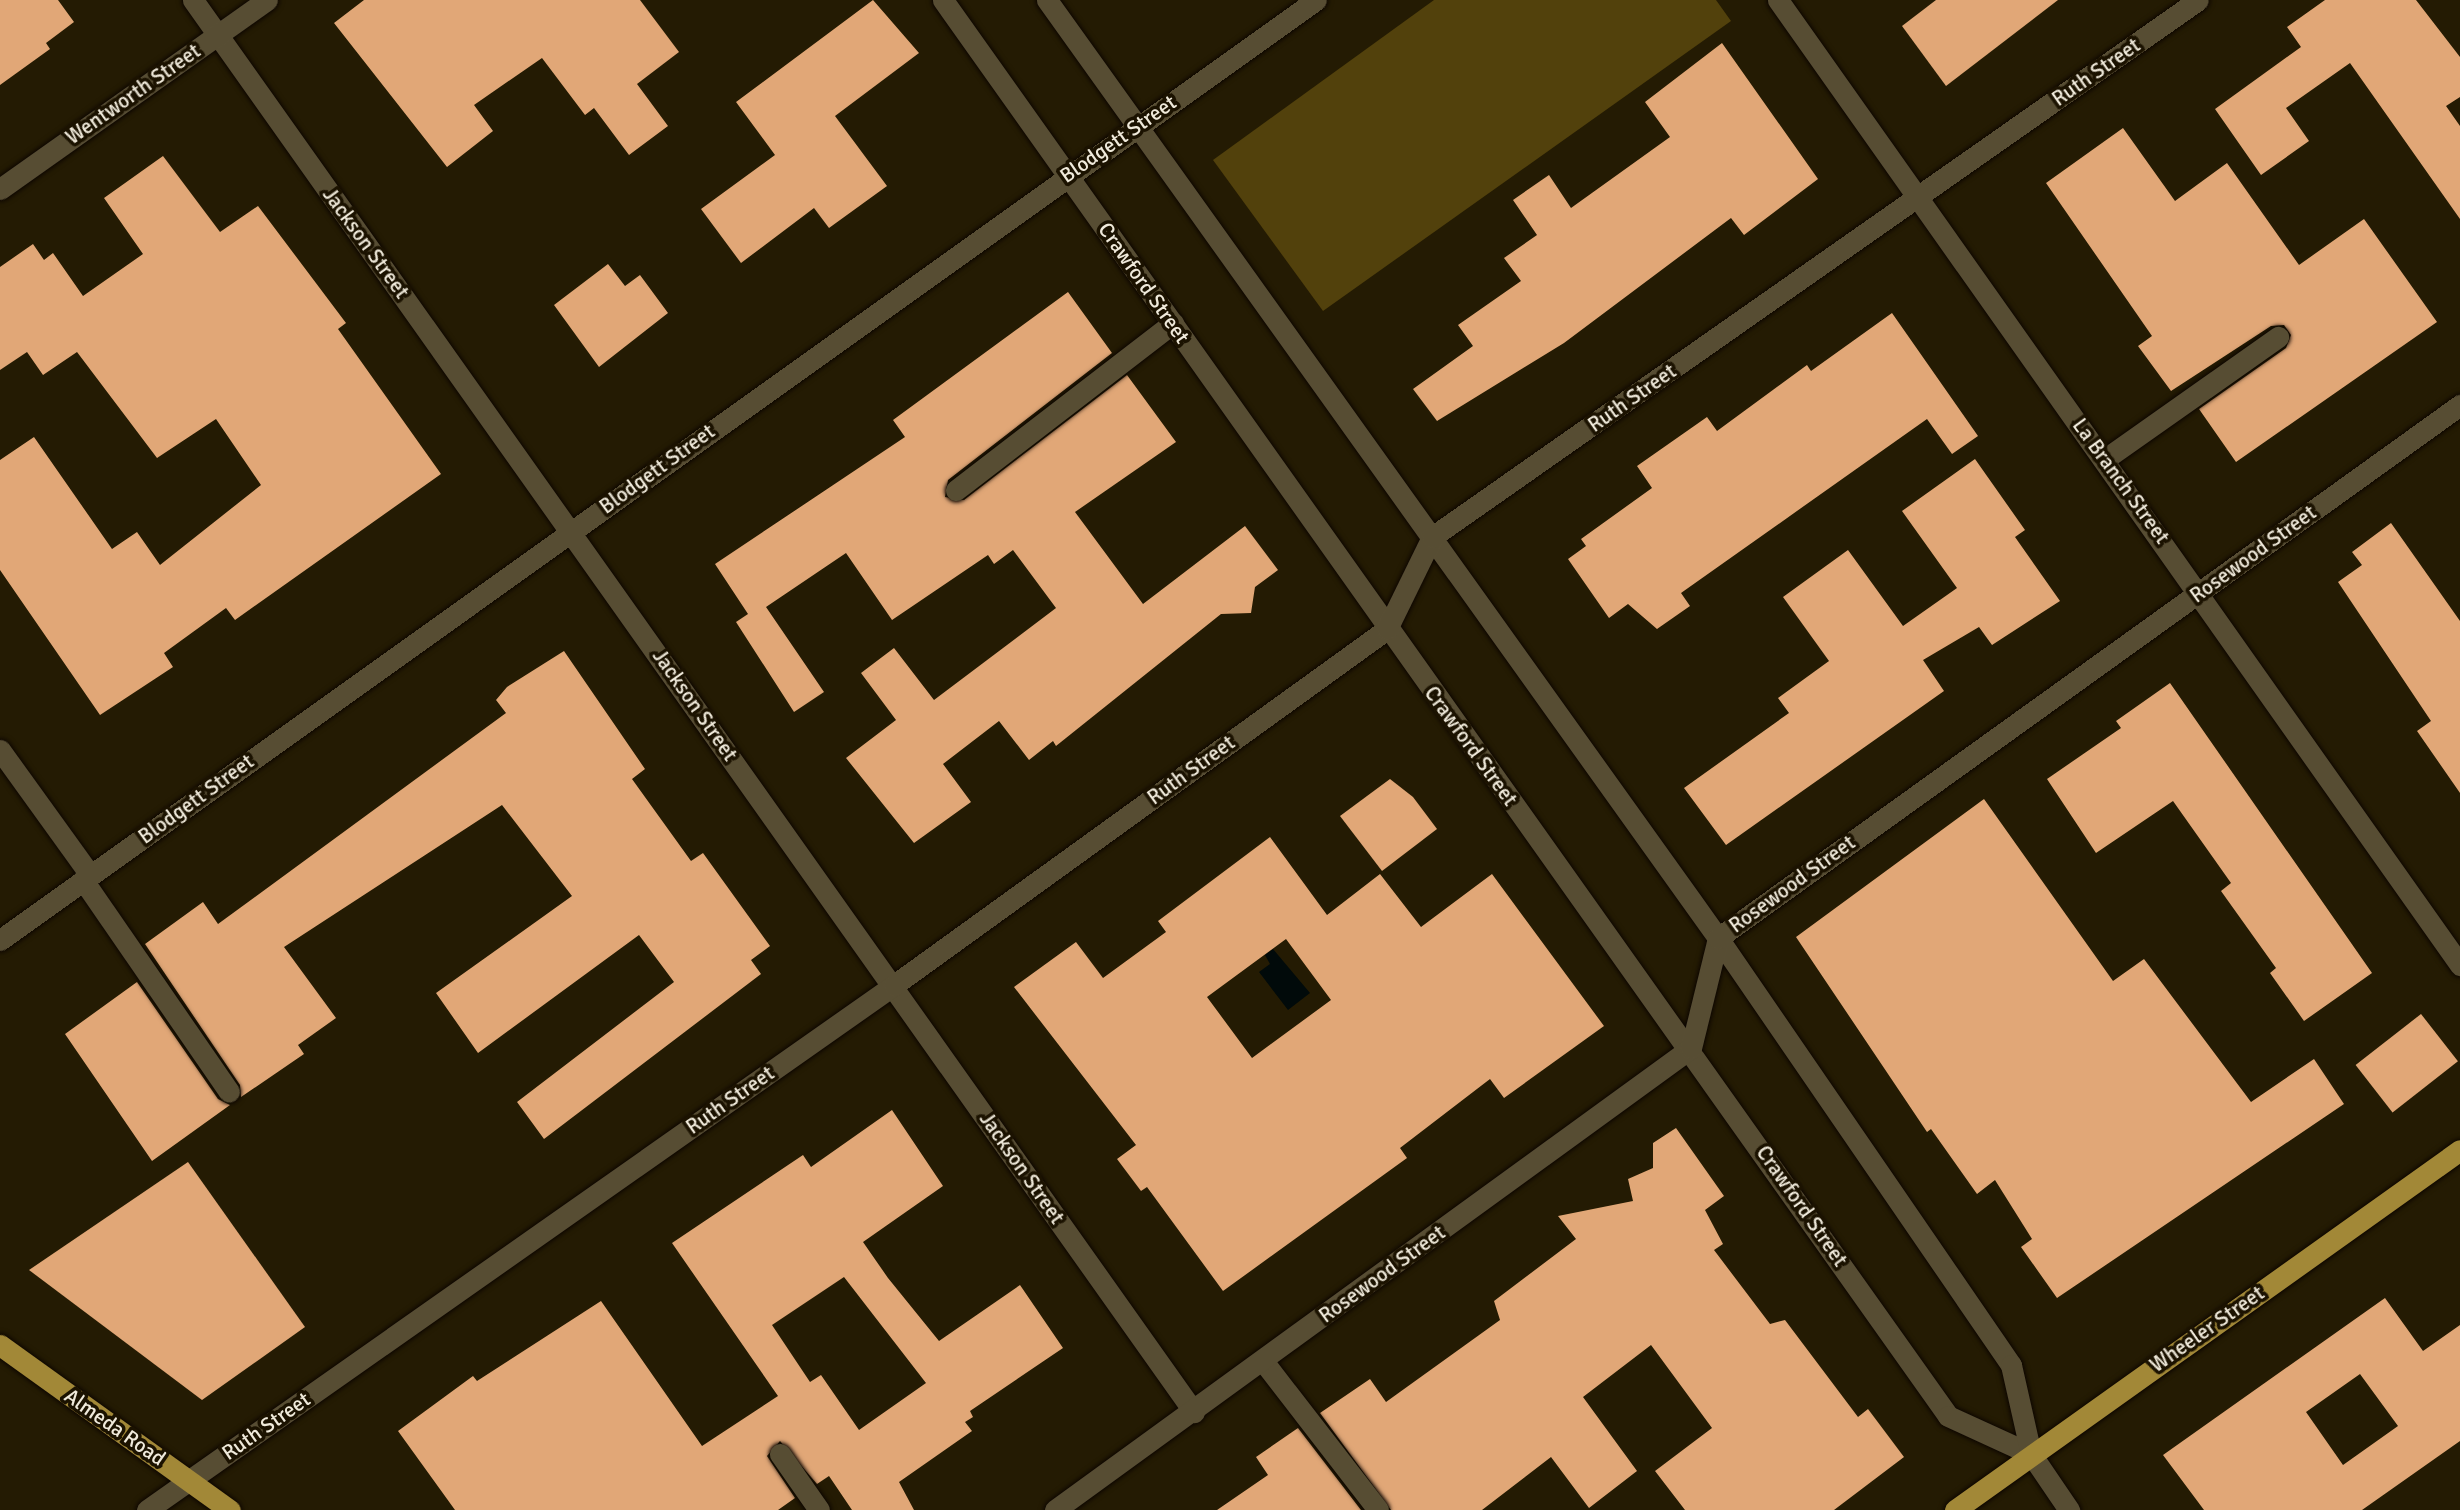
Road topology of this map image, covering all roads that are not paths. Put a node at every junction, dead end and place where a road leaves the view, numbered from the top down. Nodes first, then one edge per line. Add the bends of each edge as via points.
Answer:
1 (193, 0) edge
2 (267, 0) edge
3 (943, 0) edge
4 (1047, 0) edge
5 (1316, 0) edge
6 (1778, 0) edge
7 (2198, 0) edge
8 (218, 35) junction
9 (1137, 125) junction
10 (1068, 175) junction
11 (0, 189) edge
12 (1917, 199) junction
13 (1172, 323) junction
14 (2278, 337) dead end
15 (2460, 405) edge
16 (2105, 459) junction
17 (956, 490) dead end
18 (572, 530) junction
19 (1432, 537) junction
20 (2201, 591) junction
21 (1387, 629) junction
22 (0, 750) edge
23 (87, 877) junction
24 (1718, 938) junction
25 (0, 940) edge
26 (2460, 965) edge
27 (894, 985) junction
28 (1691, 1048) junction
29 (229, 1091) dead end
30 (2460, 1150) edge
31 (0, 1345) edge
32 (1263, 1361) junction
33 (1194, 1412) junction
34 (780, 1454) dead end
35 (2031, 1454) junction
36 (189, 1480) junction
37 (147, 1510) edge
38 (230, 1510) edge
39 (819, 1510) edge
40 (1055, 1510) edge
41 (1378, 1510) edge
42 (1955, 1510) edge
43 (2069, 1510) edge

1 - 8 street, Jackson Street
2 - 8 street, Wentworth Street
3 - 10 street, Crawford Street
4 - 9 street
5 - 9 street, Blodgett Street
6 - 12 street, La Branch Street
7 - 12 street, Ruth Street
8 - 11 street, Wentworth Street
8 - 18 street, Jackson Street
9 - 10 street, Blodgett Street
9 - 19 street
10 - 13 street, Crawford Street
10 - 18 street, Blodgett Street
12 - 16 street, La Branch Street
12 - 19 street, Ruth Street
13 - 17 street
13 - 21 street, Crawford Street
14 - 16 street
15 - 20 street, Rosewood Street
16 - 20 street, La Branch Street
18 - 23 street, Blodgett Street
18 - 27 street, Jackson Street
19 - 21 street, Ruth Street
19 - 24 street
20 - 24 street, Rosewood Street
20 - 26 street, La Branch Street
21 - 27 street, Ruth Street
21 - 28 street, Crawford Street
22 - 23 street
23 - 25 street, Blodgett Street
23 - 29 street
24 - 28 street, Rosewood Street
24 - 35 street via 2011,1366
27 - 33 street, Jackson Street
27 - 36 street, Ruth Street
28 - 32 street, Rosewood Street
28 - 35 street, Crawford Street via 1948,1416
30 - 35 main road, Wheeler Street
31 - 36 main road, Almeda Road
32 - 33 street, Rosewood Street
32 - 41 street
33 - 40 street, Rosewood Street
34 - 39 street
35 - 42 main road, Wheeler Street
35 - 43 street
36 - 37 street, Ruth Street
36 - 38 main road, Almeda Road

